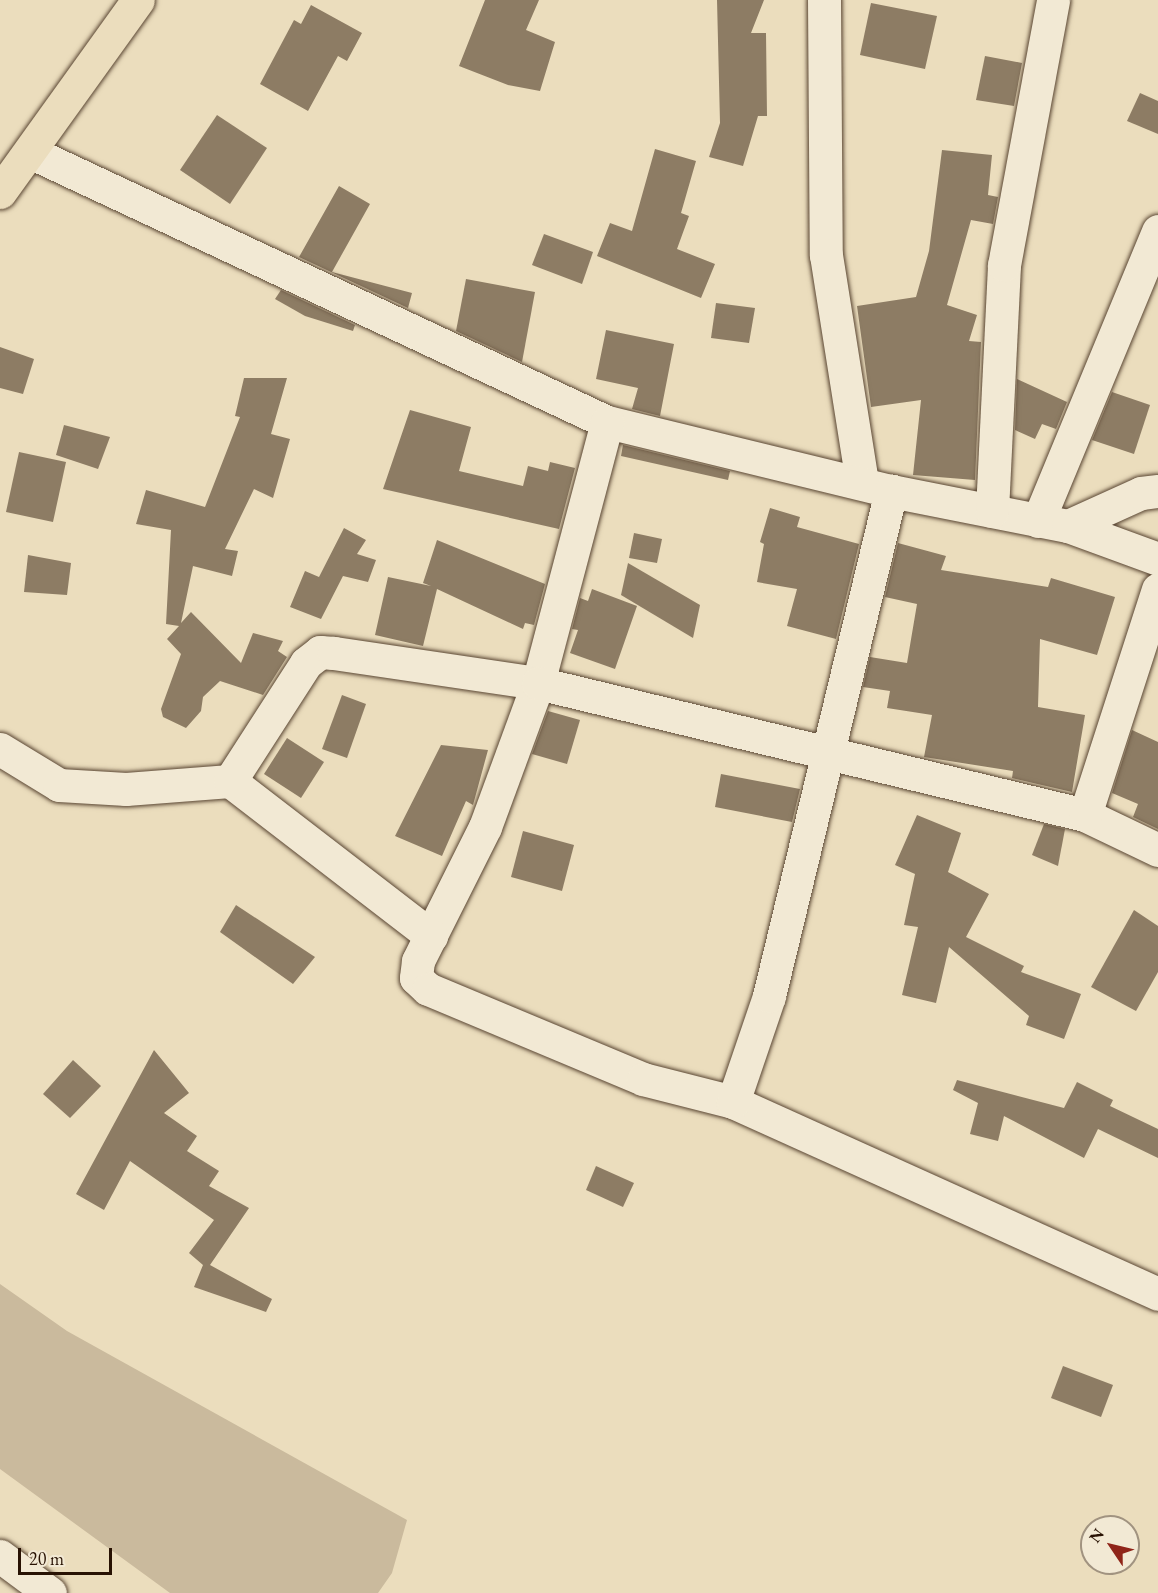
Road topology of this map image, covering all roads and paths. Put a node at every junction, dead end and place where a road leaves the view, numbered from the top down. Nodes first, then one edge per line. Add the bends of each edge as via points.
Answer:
1 (138, 0) edge
2 (824, 0) edge
3 (1053, 0) edge
4 (30, 152) junction
5 (0, 192) edge
6 (1158, 231) edge
7 (607, 422) junction
8 (877, 487) junction
9 (1158, 491) edge
10 (992, 511) junction
11 (1053, 524) junction
12 (1158, 559) edge
13 (1158, 589) edge
14 (538, 683) junction
15 (0, 749) edge
16 (830, 755) junction
17 (230, 781) junction
18 (1085, 815) junction
19 (1158, 850) edge
20 (431, 936) junction
21 (733, 1102) junction
22 (1158, 1294) edge
23 (0, 1556) edge
24 (50, 1593) edge

1 - 4 highway
2 - 8 street via 826,255
3 - 10 street via 1004,265
4 - 5 highway
4 - 7 street
6 - 11 street
7 - 8 street
7 - 14 street
8 - 10 street
8 - 16 street
9 - 11 street via 1141,493
10 - 11 street
11 - 12 street
13 - 18 street
14 - 16 street
14 - 17 street via 320,652 306,663
14 - 20 street via 485,828
15 - 17 street via 59,784 126,789
16 - 18 street
16 - 21 street via 769,996
17 - 20 street
18 - 19 street
20 - 21 street via 418,961 416,978 428,989 643,1079
21 - 22 street
23 - 24 street

